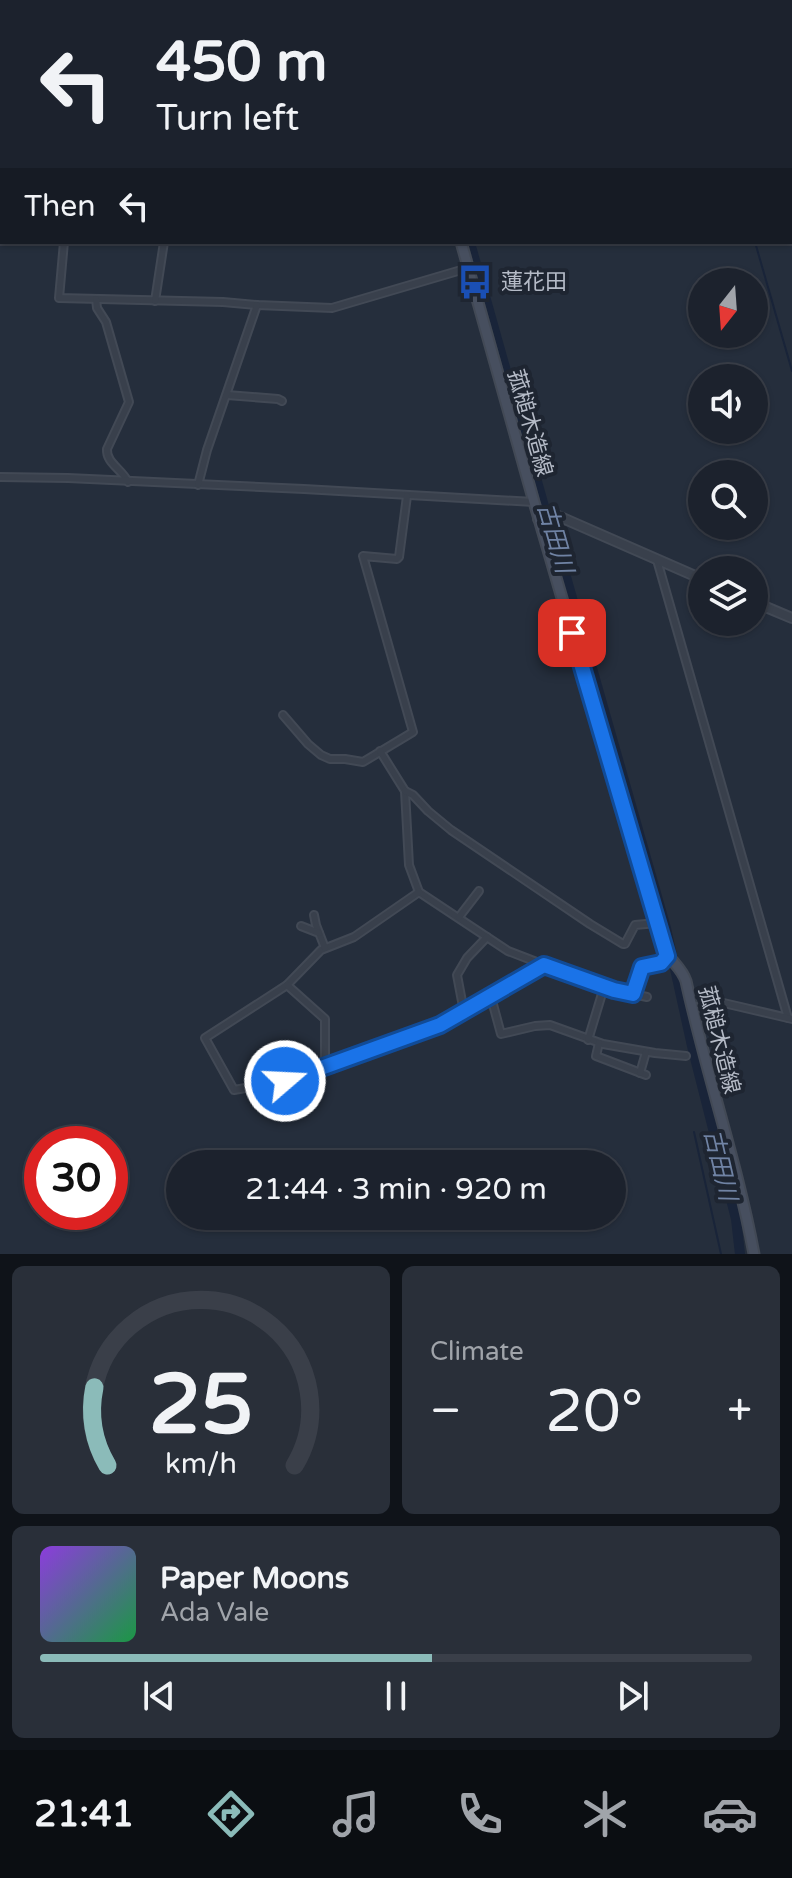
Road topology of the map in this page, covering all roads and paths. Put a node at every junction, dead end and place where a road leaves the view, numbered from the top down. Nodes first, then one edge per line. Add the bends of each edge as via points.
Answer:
1 (64, 244) edge
2 (164, 244) edge
3 (462, 244) edge
4 (468, 268) junction
5 (96, 299) junction
6 (155, 301) junction
7 (257, 305) junction
8 (227, 395) junction
9 (282, 401) dead end
10 (0, 477) edge
11 (128, 482) junction
12 (198, 485) junction
13 (407, 496) junction
14 (534, 502) junction
15 (541, 518) junction
16 (657, 559) junction
17 (688, 573) edge
18 (768, 608) edge
19 (792, 618) edge
20 (283, 715) dead end
21 (380, 751) junction
22 (405, 791) junction
23 (479, 891) dead end
24 (419, 892) junction
25 (314, 915) dead end
26 (459, 917) junction
27 (657, 923) junction
28 (301, 926) dead end
29 (319, 933) junction
30 (487, 937) junction
31 (325, 948) junction
32 (668, 956) junction
33 (544, 965) junction
34 (287, 985) junction
35 (604, 987) junction
36 (633, 994) junction
37 (491, 997) junction
38 (647, 997) dead end
39 (690, 998) junction
40 (464, 1012) junction
41 (790, 1018) edge
42 (588, 1040) junction
43 (599, 1043) junction
44 (646, 1052) junction
45 (686, 1056) dead end
46 (325, 1067) junction
47 (754, 1254) edge

1 - 5 street via 57,296
2 - 6 street
3 - 4 main road, 菰槌木造線
4 - 7 street via 337,307
4 - 14 main road, 菰槌木造線
5 - 6 street
5 - 11 street via 129,402 106,454
6 - 7 street
7 - 8 street
8 - 9 street
8 - 12 street
10 - 11 street
11 - 12 street
12 - 13 street
13 - 14 street
13 - 21 street via 399,557 363,556 413,732
14 - 15 main road, 菰槌木造線
15 - 16 street via 555,515
15 - 27 main road, 菰槌木造線
16 - 17 street
16 - 41 street
18 - 19 street
20 - 21 street via 308,744 330,759 363,762
21 - 22 street
22 - 24 street via 409,865
22 - 27 street via 461,838 623,944 635,925
23 - 26 street
24 - 26 street
24 - 31 street via 354,937
25 - 29 street
26 - 30 street
27 - 32 main road, 菰槌木造線
28 - 29 street
29 - 31 street
30 - 33 street
30 - 40 street via 457,975
31 - 34 street
32 - 36 street via 642,967
32 - 39 main road, 菰槌木造線 via 684,974
33 - 35 street
33 - 37 street
34 - 46 street via 325,1018
34 - 46 street via 205,1038 234,1090
35 - 36 street
35 - 42 street
36 - 38 street
37 - 40 street
37 - 42 street via 501,1034 550,1025
39 - 41 street
39 - 47 main road, 菰槌木造線
40 - 46 street
42 - 43 street
43 - 44 street
43 - 44 street via 596,1056 643,1074
44 - 45 street

